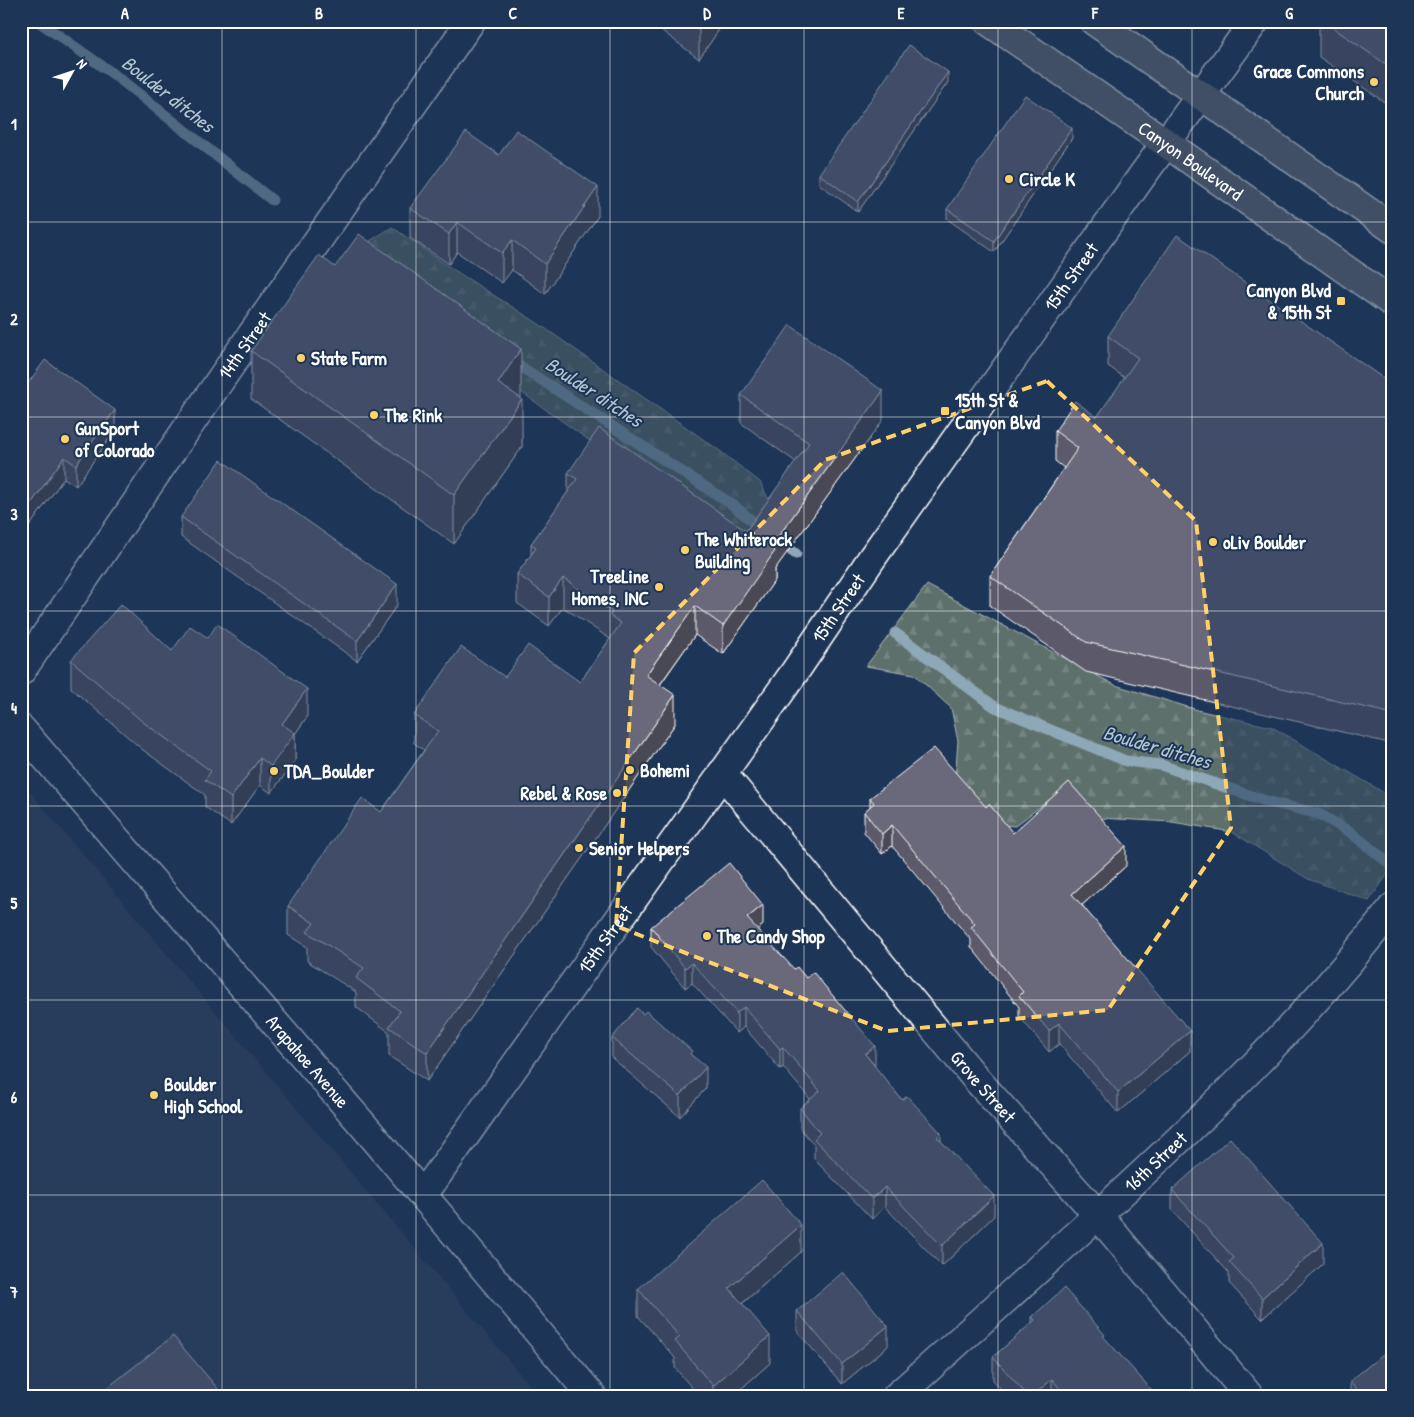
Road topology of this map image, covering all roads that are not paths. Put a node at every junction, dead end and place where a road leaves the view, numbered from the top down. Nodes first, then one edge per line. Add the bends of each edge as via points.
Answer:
1 (471, 21) edge
2 (988, 21) edge
3 (1094, 21) edge
4 (1254, 21) edge
5 (1200, 95) junction
6 (1166, 143) junction
7 (1393, 229) edge
8 (1393, 304) edge
9 (21, 671) edge
10 (21, 729) edge
11 (722, 773) junction
12 (1393, 908) edge
13 (423, 1195) junction
14 (1098, 1215) junction
15 (592, 1396) edge
16 (897, 1396) edge
17 (1249, 1396) edge

1 - 9 street, 14th Street
2 - 6 main road, Canyon Boulevard
3 - 5 main road
4 - 5 street, 15th Street
5 - 6 street, 15th Street
5 - 7 main road
6 - 8 main road, Canyon Boulevard
6 - 11 street, 15th Street
10 - 13 street, Arapahoe Avenue
11 - 13 street, 15th Street
11 - 14 street, Grove Street via 978,1081
12 - 14 street, 16th Street via 1279,1041 1206,1115
13 - 15 street, Arapahoe Avenue
14 - 16 street, 16th Street
14 - 17 street, Grove Street

